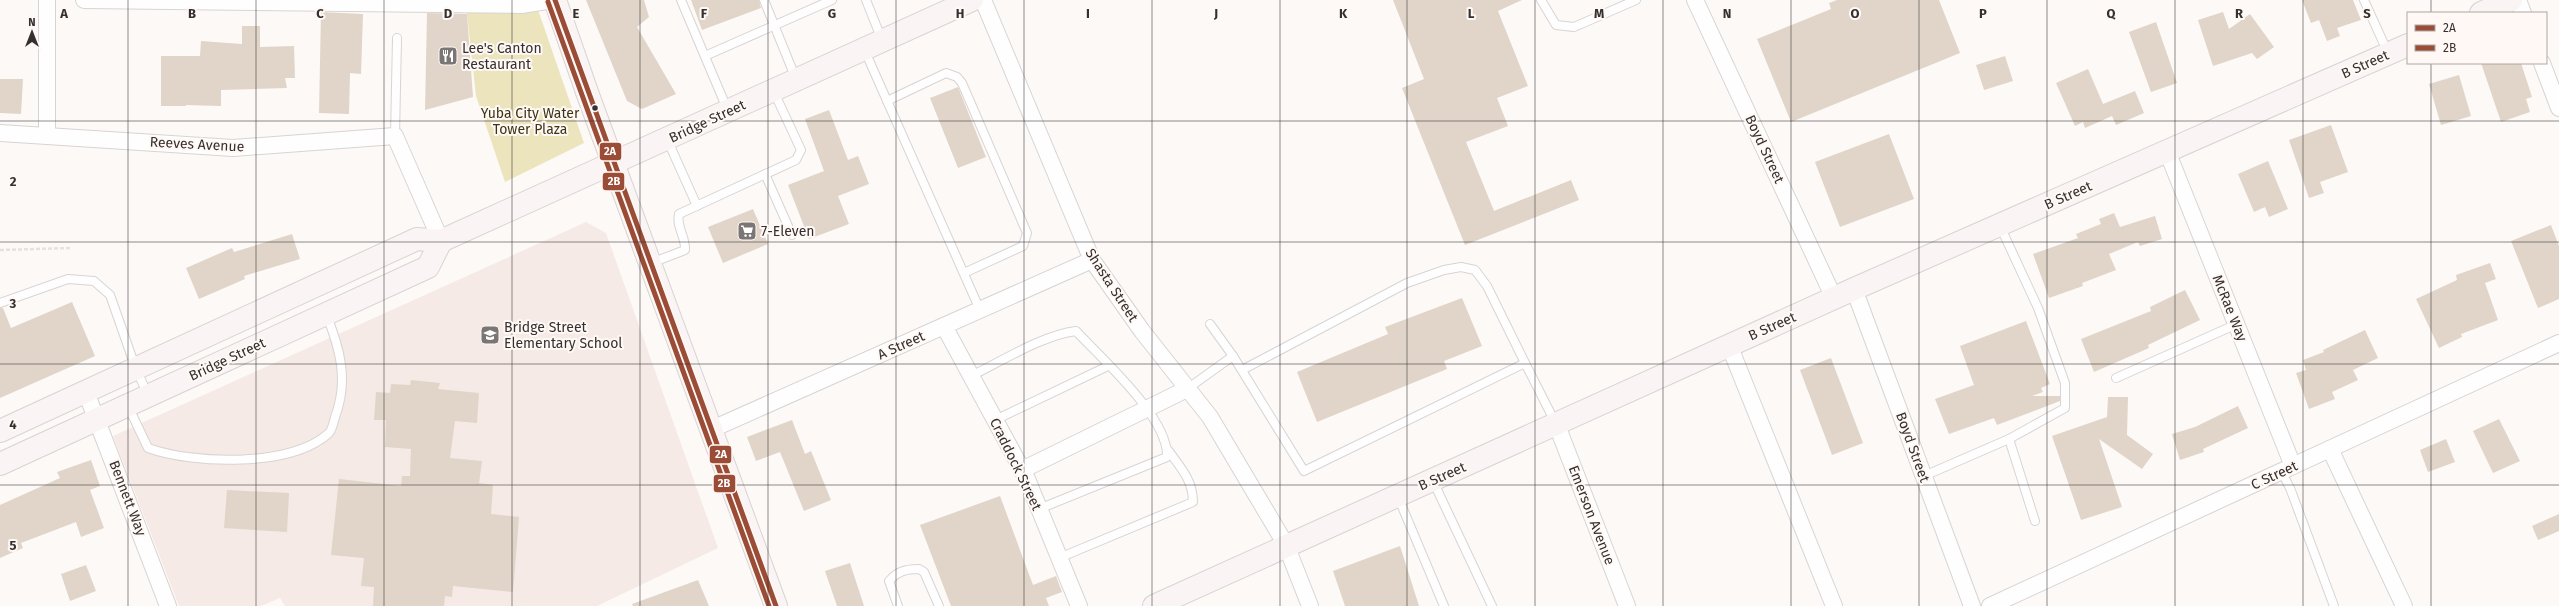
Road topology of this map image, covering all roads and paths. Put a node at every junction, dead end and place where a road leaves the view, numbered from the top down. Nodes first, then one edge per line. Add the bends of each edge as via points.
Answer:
1 (47, 0) edge
2 (84, 0) edge
3 (554, 0) edge
4 (681, 0) edge
5 (764, 0) edge
6 (832, 0) edge
7 (866, 0) edge
8 (972, 0) edge
9 (983, 0) edge
10 (1541, 0) edge
11 (1636, 0) edge
12 (1695, 0) edge
13 (2364, 0) edge
14 (2511, 0) edge
15 (2518, 0) edge
16 (2483, 12) edge
17 (2522, 12) edge
18 (775, 26) junction
19 (397, 38) dead end
20 (873, 45) junction
21 (2407, 45) edge
22 (2388, 54) junction
23 (705, 56) junction
24 (2542, 64) edge
25 (796, 80) junction
26 (774, 90) junction
27 (887, 100) junction
28 (2559, 108) edge
29 (728, 111) junction
30 (0, 133) edge
31 (46, 134) junction
32 (394, 136) junction
33 (667, 139) junction
34 (2167, 151) junction
35 (614, 164) junction
36 (765, 174) junction
37 (697, 206) junction
38 (1999, 225) junction
39 (792, 235) dead end
40 (441, 241) junction
41 (71, 248) dead end
42 (0, 250) edge
43 (1092, 260) junction
44 (650, 264) junction
45 (964, 273) junction
46 (1854, 289) junction
47 (1834, 298) junction
48 (0, 303) edge
49 (980, 310) junction
50 (326, 314) junction
51 (1210, 324) dead end
52 (2237, 324) junction
53 (944, 326) junction
54 (2559, 343) edge
55 (1729, 345) junction
56 (1233, 356) junction
57 (1525, 363) junction
58 (1108, 366) junction
59 (136, 369) junction
60 (1242, 370) junction
61 (971, 376) junction
62 (2116, 378) dead end
63 (1187, 389) junction
64 (86, 392) junction
65 (149, 396) junction
66 (128, 405) junction
67 (1148, 409) junction
68 (98, 419) junction
69 (995, 420) junction
70 (1556, 424) junction
71 (710, 430) junction
72 (0, 431) edge
73 (2009, 439) junction
74 (2330, 449) junction
75 (1168, 450) junction
76 (0, 464) edge
77 (2287, 469) junction
78 (1022, 470) junction
79 (1924, 476) junction
80 (1433, 481) junction
81 (1397, 494) junction
82 (1039, 509) junction
83 (2035, 522) dead end
84 (1286, 545) junction
85 (1059, 558) junction
86 (168, 606) edge
87 (776, 606) edge
88 (898, 606) edge
89 (940, 606) edge
90 (1079, 606) edge
91 (1154, 606) edge
92 (1310, 606) edge
93 (1444, 606) edge
94 (1492, 606) edge
95 (1628, 606) edge
96 (1834, 606) edge
97 (1972, 606) edge
98 (1990, 606) edge
99 (2334, 606) edge
100 (2404, 606) edge

1 - 31 street
2 - 3 street via 520,6
3 - 35 street
4 - 23 lane
5 - 18 lane
6 - 18 lane
7 - 20 lane
8 - 20 street, Bridge Street
9 - 43 street, Shasta Street
10 - 11 lane via 1556,25 1574,27
12 - 47 street, Boyd Street
13 - 22 lane
14 - 16 street
15 - 17 street
18 - 23 lane
18 - 25 lane
19 - 32 lane
20 - 25 street, Bridge Street
20 - 27 lane
21 - 22 street, B Street
22 - 34 street, B Street
23 - 29 lane
24 - 28 street
25 - 26 street, Bridge Street
26 - 29 street, Bridge Street
26 - 36 lane via 801,150 796,160
27 - 45 lane
27 - 45 lane via 946,73 957,77 962,83 1028,233 1023,246
29 - 33 street, Bridge Street
30 - 31 street, Reeves Avenue
31 - 32 street, Reeves Avenue via 233,148
32 - 40 street
33 - 35 street, Bridge Street
33 - 37 lane
34 - 38 street, B Street
34 - 52 street, McRae Way
35 - 40 street, Bridge Street
35 - 44 street
36 - 37 lane
36 - 39 lane
37 - 44 lane via 679,214 677,222 686,244 685,250
38 - 46 street, B Street
38 - 73 lane via 2038,308 2065,383 2065,408
40 - 50 street, Bridge Street via 428,267
40 - 59 street, Bridge Street via 417,239
41 - 42 path
43 - 49 street, A Street
43 - 63 street, Shasta Street
44 - 71 street
45 - 49 lane
46 - 47 street, B Street
46 - 79 street, Boyd Street
47 - 55 street, B Street
48 - 59 lane via 68,279 94,281 110,295
49 - 53 street, A Street
50 - 65 street, Bridge Street
50 - 66 lane via 336,337 343,365 340,404 329,433 299,450 260,460 209,459 164,454 148,448
51 - 56 lane
52 - 62 lane
52 - 77 street, McRae Way
53 - 61 street, Craddock Street
53 - 71 street, A Street
54 - 74 street, C Street
55 - 70 street, B Street
55 - 96 street
56 - 60 lane
56 - 63 lane
57 - 60 lane via 1487,286 1475,270 1461,267 1407,283
57 - 60 lane via 1304,470
57 - 70 lane
58 - 61 lane via 1076,331 1065,332
58 - 67 lane
58 - 69 lane
59 - 64 street, Bridge Street
59 - 65 lane
61 - 69 street, Craddock Street
63 - 67 street
63 - 84 street, Shasta Street via 1210,417
64 - 68 street, Bennett Way
64 - 72 street, Bridge Street
65 - 66 street, Bridge Street
66 - 68 street, Bridge Street
67 - 75 lane
67 - 78 street
68 - 76 street, Bridge Street
68 - 86 street, Bennett Way
69 - 78 street, Craddock Street
70 - 80 street, B Street
70 - 95 street, Emerson Avenue
71 - 87 street
73 - 79 lane
73 - 83 lane
74 - 77 street, C Street
74 - 100 street
75 - 82 lane via 1167,456
75 - 85 lane via 1193,488 1193,502
77 - 98 street, C Street
77 - 99 lane via 2290,488
78 - 82 street, Craddock Street
79 - 97 street, Boyd Street
80 - 81 street, B Street
80 - 94 lane
81 - 84 street, B Street
81 - 93 lane
82 - 85 street, Craddock Street
84 - 91 street, B Street
84 - 92 street, Shasta Street
85 - 90 street, Craddock Street
88 - 89 lane via 889,581 906,569 919,568 924,572

